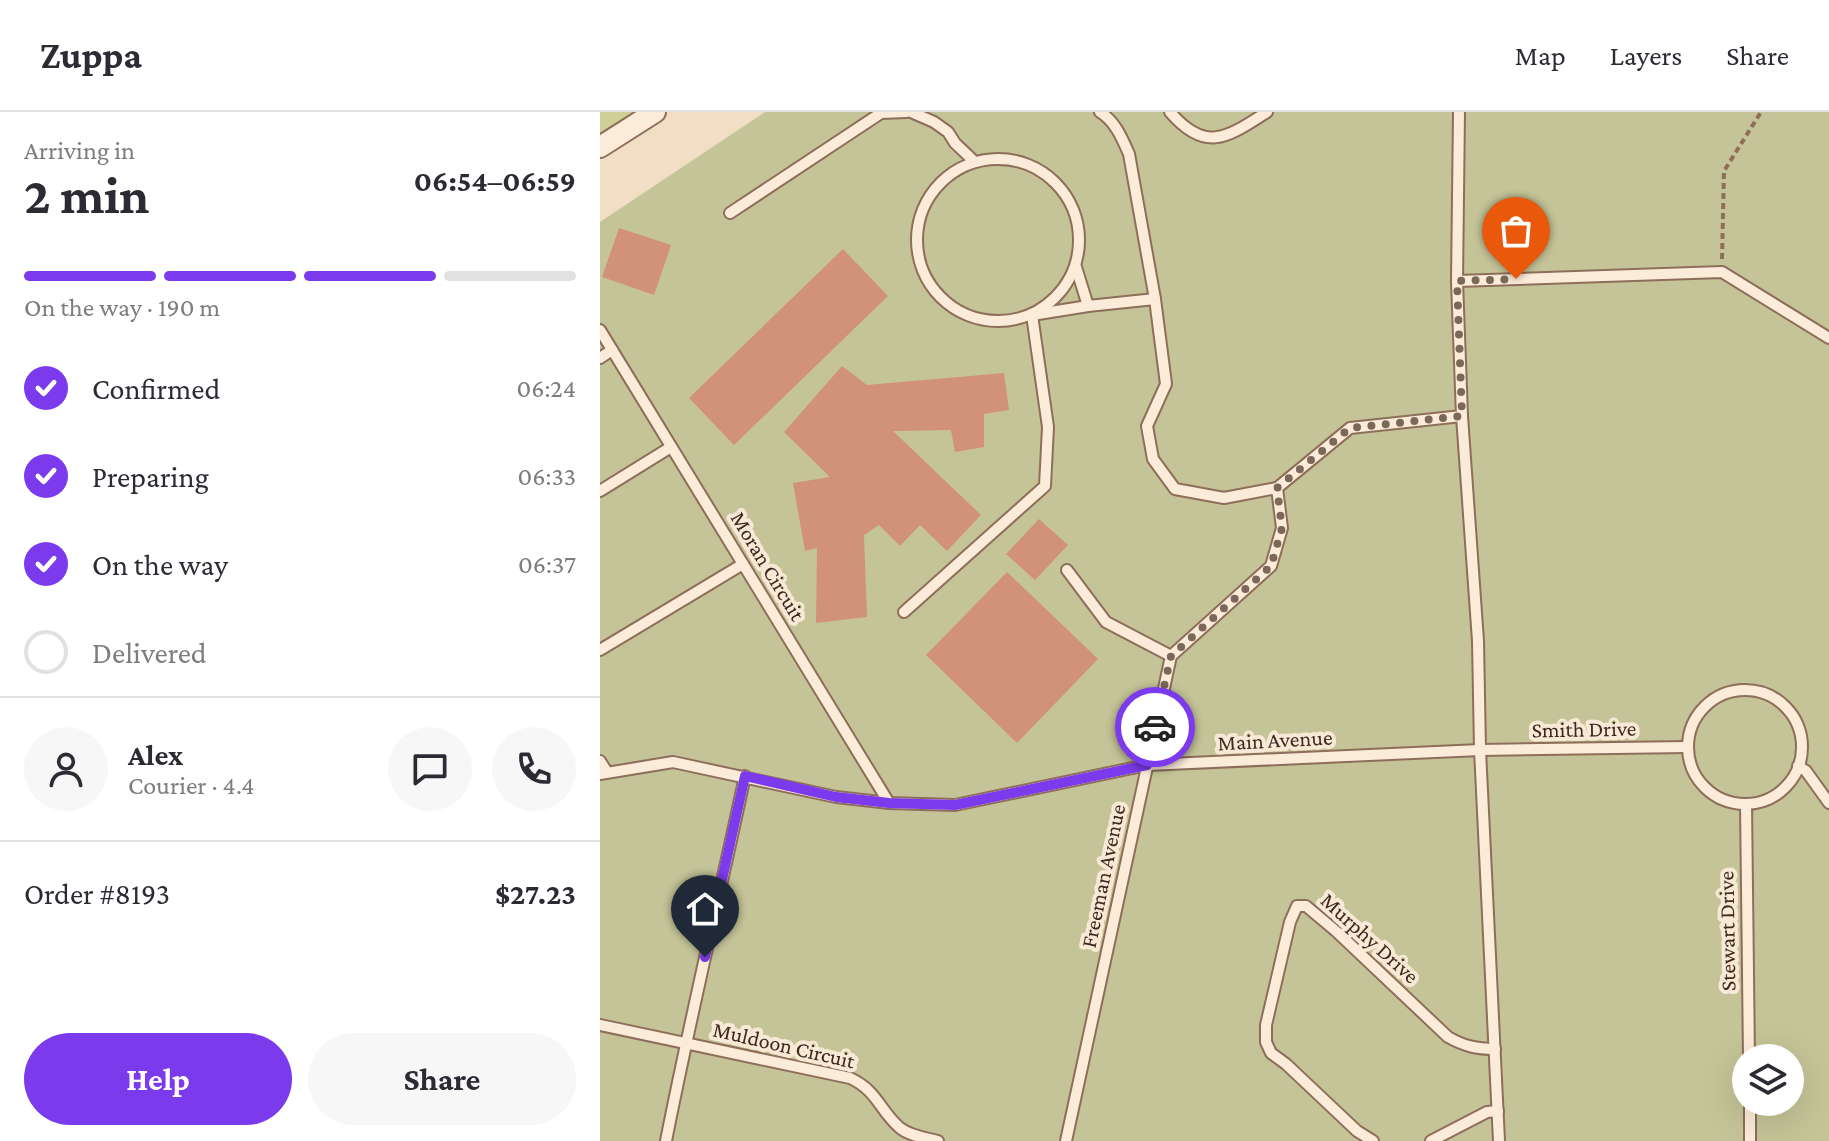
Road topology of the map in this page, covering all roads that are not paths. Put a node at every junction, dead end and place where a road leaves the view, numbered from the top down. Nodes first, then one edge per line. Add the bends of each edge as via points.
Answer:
1 (655, 112) edge
2 (908, 112) edge
3 (1100, 112) edge
4 (1170, 112) edge
5 (1267, 112) edge
6 (1459, 112) edge
7 (600, 147) edge
8 (975, 162) junction
9 (730, 213) dead end
10 (1076, 267) junction
11 (1457, 281) junction
12 (1155, 299) junction
13 (1088, 306) junction
14 (1032, 315) junction
15 (600, 330) edge
16 (1829, 338) edge
17 (612, 350) junction
18 (600, 358) edge
19 (1462, 416) junction
20 (671, 447) junction
21 (1277, 488) junction
22 (600, 491) edge
23 (743, 564) junction
24 (1067, 570) dead end
25 (904, 612) dead end
26 (600, 650) edge
27 (1171, 656) junction
28 (1688, 747) junction
29 (1480, 750) junction
30 (600, 761) edge
31 (1147, 765) junction
32 (1798, 766) junction
33 (604, 773) edge
34 (745, 776) junction
35 (889, 803) junction
36 (1829, 803) edge
37 (1746, 804) junction
38 (600, 1025) edge
39 (685, 1043) junction
40 (1749, 1044) edge
41 (1495, 1049) junction
42 (1498, 1111) junction
43 (1750, 1116) edge
44 (666, 1141) edge
45 (938, 1141) edge
46 (1066, 1141) edge
47 (1373, 1141) edge
48 (1431, 1141) edge
49 (1499, 1141) edge
50 (1750, 1141) edge

1 - 7 street
2 - 8 lane via 948,132
2 - 9 lane via 881,113
3 - 12 lane via 1129,154
4 - 5 lane via 1193,134 1221,137
6 - 11 lane
8 - 10 lane via 1020,162 1058,184 1078,223
8 - 14 lane via 938,185 925,204 918,225 922,269 947,304 967,316 988,322
10 - 13 lane
10 - 14 lane via 1066,287
11 - 16 lane via 1722,272
11 - 19 lane
12 - 13 lane
12 - 21 lane via 1166,384 1147,426 1153,459 1175,489 1224,498
13 - 14 lane
14 - 25 lane via 1048,427 1045,486
15 - 17 lane, Moran Circuit
17 - 18 lane
17 - 20 lane, Moran Circuit
19 - 21 lane via 1350,428
19 - 29 lane
20 - 22 lane
20 - 23 lane, Moran Circuit
21 - 27 lane via 1282,528 1271,566
23 - 26 lane
23 - 35 lane, Moran Circuit
24 - 27 lane via 1106,622
27 - 31 lane, Freeman Avenue
28 - 29 lane, Smith Drive
28 - 32 lane via 1694,722 1710,703 1733,692 1758,692 1792,717 1801,740
28 - 37 lane via 1701,784 1726,801
29 - 31 lane, Main Avenue
29 - 41 lane
30 - 33 lane
31 - 35 lane, Main Avenue via 955,805
31 - 46 lane, Freeman Avenue
32 - 36 lane
32 - 37 lane via 1775,795
33 - 34 lane, Main Avenue via 673,762
34 - 35 lane, Main Avenue
34 - 39 lane
37 - 40 lane, Stewart Drive
38 - 39 lane, Muldoon Circuit
39 - 44 lane
39 - 45 lane, Muldoon Circuit via 850,1078 865,1085 901,1129
41 - 42 lane
41 - 47 lane, Murphy Drive via 1477,1049 1448,1037 1337,932 1306,906 1297,906 1266,1042 1271,1053
42 - 48 lane
42 - 49 lane
43 - 50 lane

